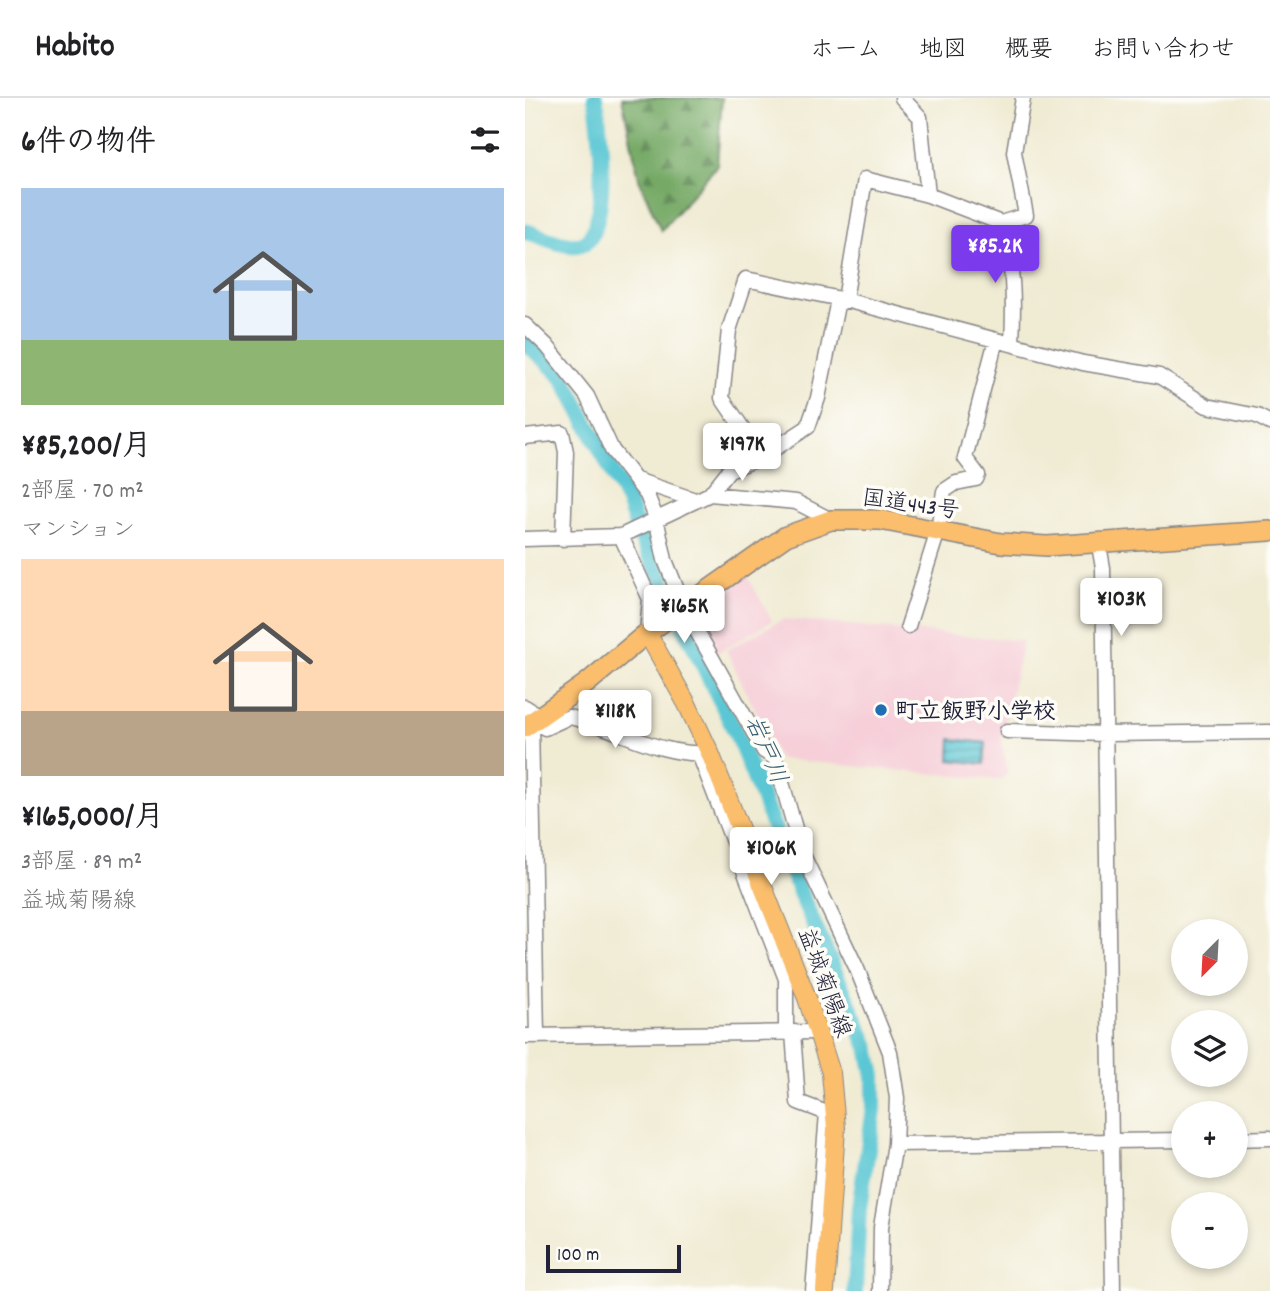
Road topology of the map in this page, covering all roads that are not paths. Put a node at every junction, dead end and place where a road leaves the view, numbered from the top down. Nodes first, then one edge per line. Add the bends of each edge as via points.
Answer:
1 (902, 98) edge
2 (1023, 98) edge
3 (928, 195) junction
4 (1001, 223) junction
5 (845, 300) junction
6 (525, 325) edge
7 (996, 340) junction
8 (1012, 343) junction
9 (1270, 423) edge
10 (525, 437) edge
11 (762, 457) junction
12 (636, 480) junction
13 (710, 494) junction
14 (695, 500) junction
15 (653, 519) junction
16 (831, 520) junction
17 (937, 531) junction
18 (1270, 531) edge
19 (621, 536) junction
20 (525, 539) edge
21 (563, 539) junction
22 (1099, 545) junction
23 (685, 610) junction
24 (908, 626) dead end
25 (652, 631) junction
26 (531, 719) edge
27 (1007, 731) dead end
28 (1270, 732) edge
29 (1105, 734) junction
30 (704, 753) junction
31 (789, 1032) junction
32 (818, 1032) junction
33 (531, 1036) edge
34 (1270, 1138) edge
35 (1248, 1139) edge
36 (1171, 1140) edge
37 (1110, 1141) junction
38 (895, 1144) junction
39 (813, 1291) edge
40 (825, 1291) edge
41 (880, 1291) edge
42 (1113, 1291) edge

1 - 3 street via 920,117
2 - 4 street via 1014,152 1026,215
3 - 4 street
3 - 5 street via 865,179
4 - 8 street via 1014,300
5 - 7 street
5 - 11 street via 837,305 808,427
5 - 11 street via 746,279 729,330 722,398
6 - 12 street via 587,396 612,450
7 - 8 street
7 - 17 street via 965,457 978,475 944,491
8 - 9 street via 1083,363 1159,376 1207,406 1258,416
10 - 21 street via 562,433 566,452
11 - 13 street via 729,470
12 - 14 street
12 - 15 street via 647,495
13 - 14 street
13 - 16 street via 796,502
14 - 15 street
15 - 19 street
15 - 23 street
16 - 17 highway, 国道443号 via 880,520
16 - 23 highway, 国道443号 via 786,536
17 - 22 highway, 国道443号 via 1047,547
17 - 24 street
18 - 22 highway, 国道443号
19 - 21 street
19 - 25 street via 650,599
20 - 21 street
22 - 29 street
23 - 25 highway, 国道443号
23 - 38 street via 764,751 775,758 802,853 890,1052 897,1098
25 - 26 highway, 国道443号 via 587,683
25 - 30 main road, 益城菊陽線 via 687,704
26 - 30 street via 545,728 569,717 656,744
26 - 33 street
27 - 29 street
28 - 29 street
29 - 37 street
30 - 31 street via 786,979
30 - 32 main road, 益城菊陽線
31 - 32 street
31 - 33 street
31 - 39 street via 798,1102 827,1113
32 - 40 main road, 益城菊陽線 via 836,1109
34 - 35 street
36 - 37 street
37 - 38 street
37 - 42 street
38 - 41 street via 881,1227

